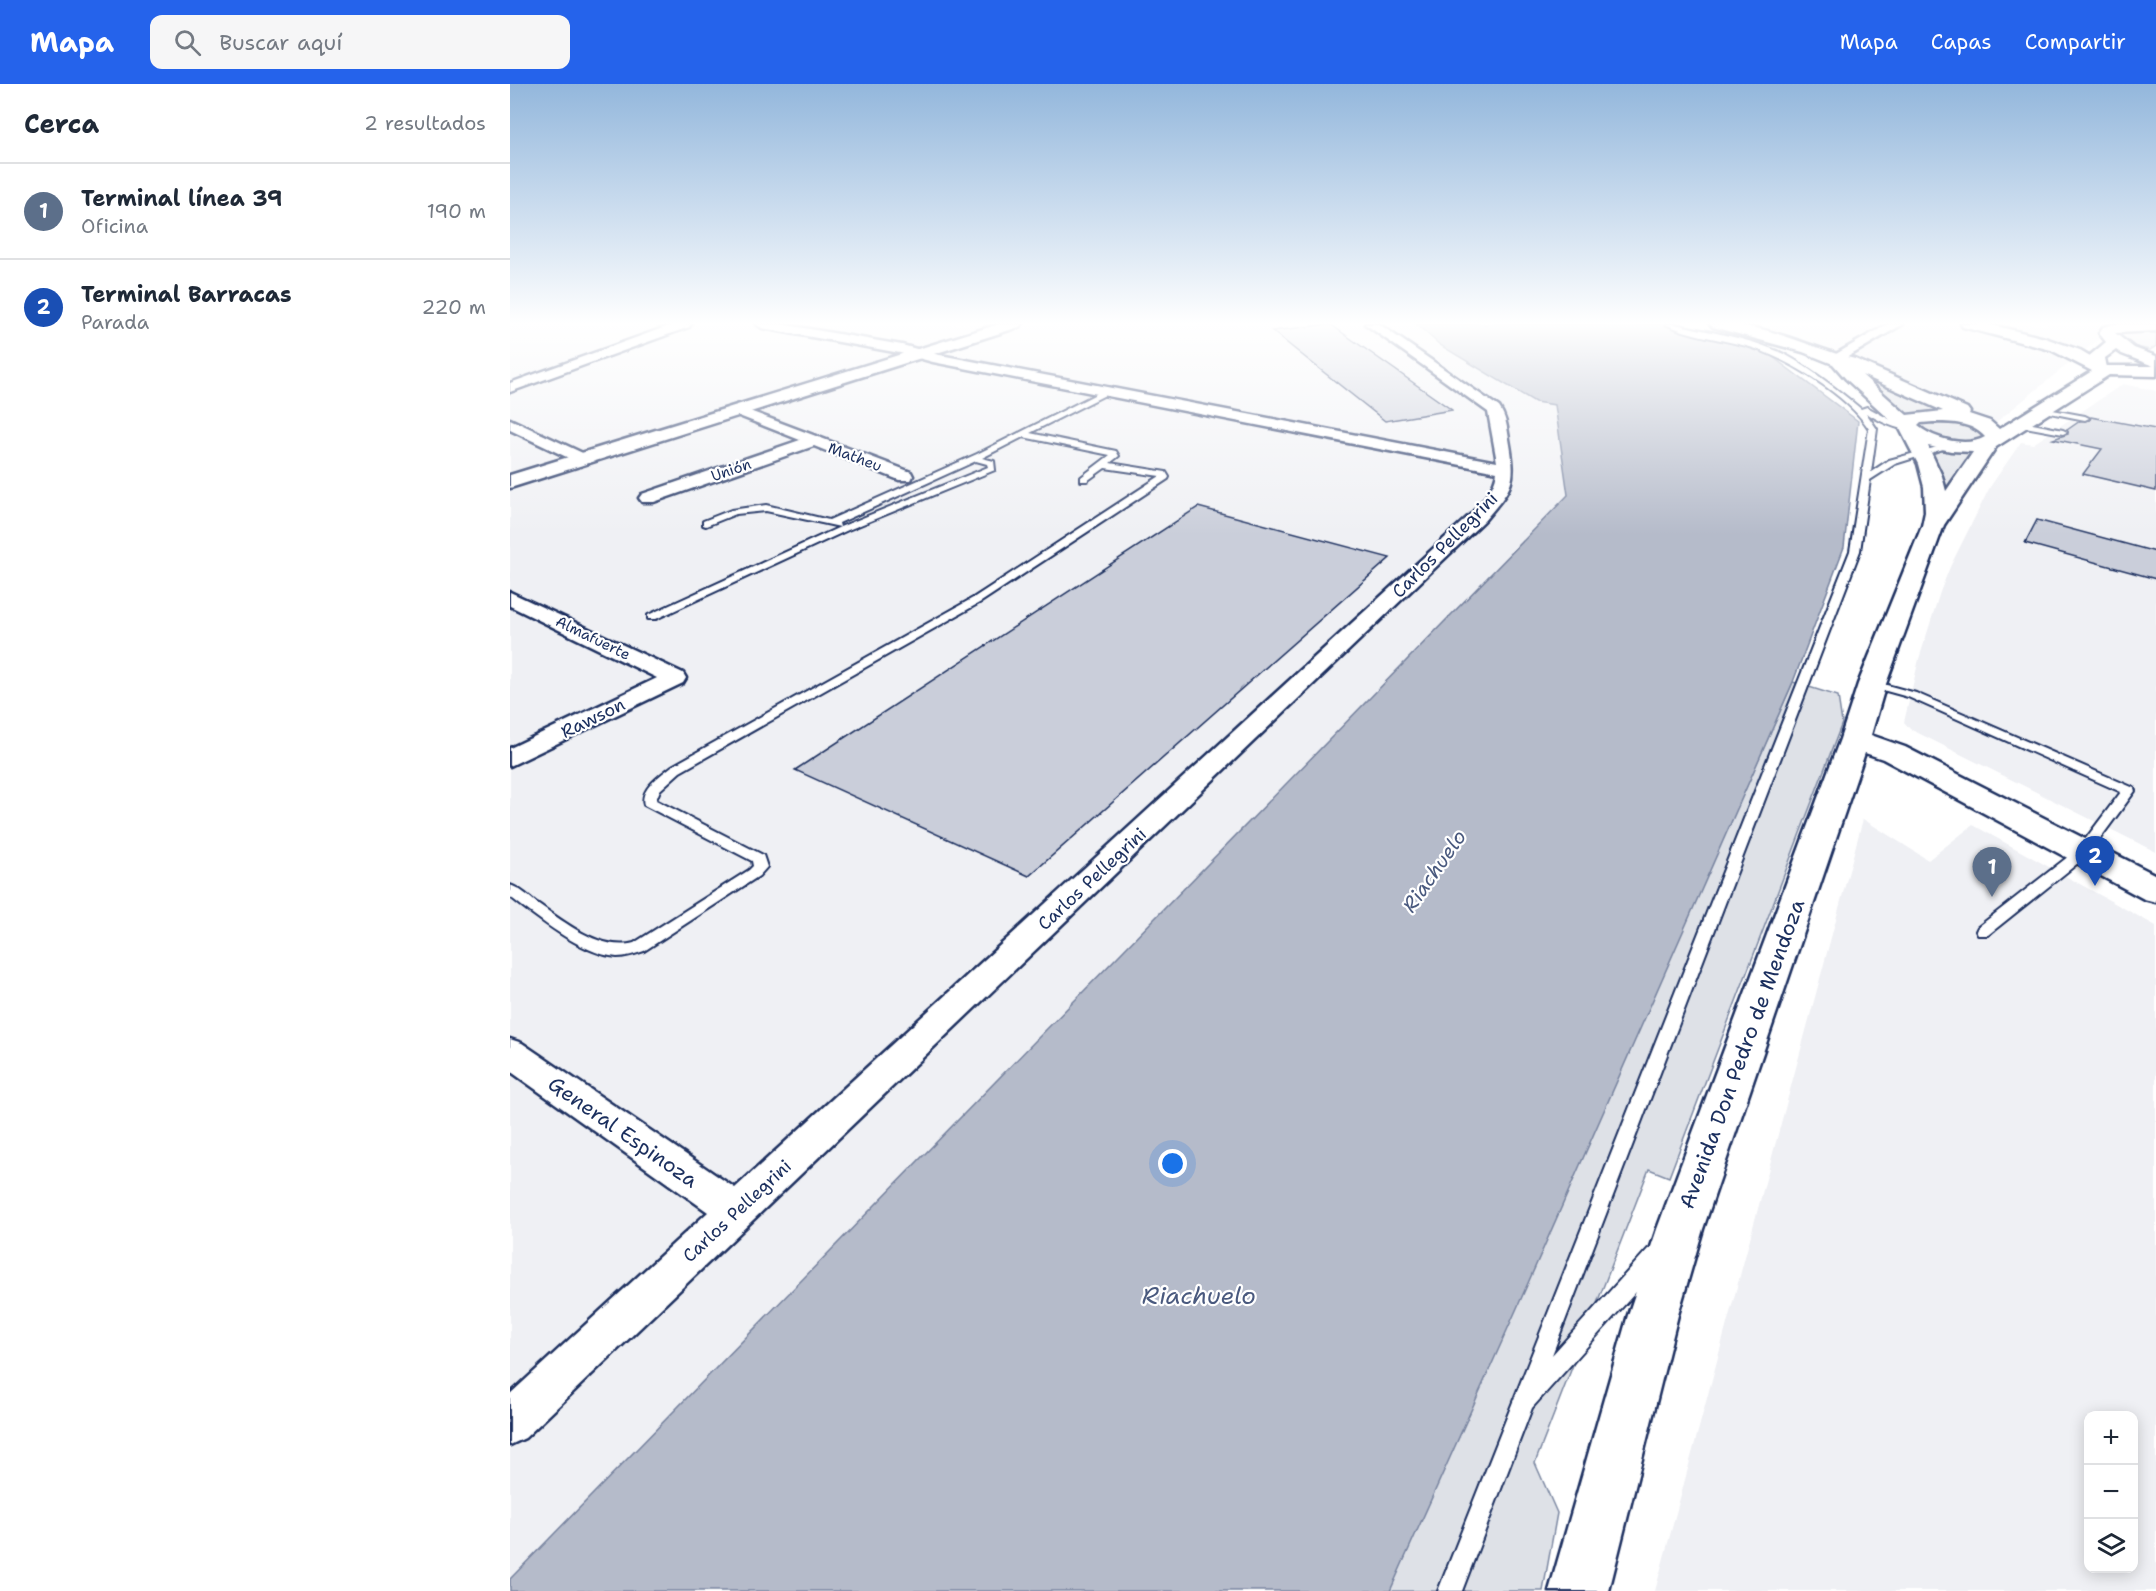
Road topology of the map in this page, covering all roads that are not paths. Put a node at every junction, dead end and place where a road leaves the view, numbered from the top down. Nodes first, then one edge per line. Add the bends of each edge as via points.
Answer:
1 (792, 394) edge
2 (1100, 394) edge
3 (1123, 394) edge
4 (1474, 394) edge
5 (1839, 394) edge
6 (1842, 394) edge
7 (1873, 394) edge
8 (1922, 394) edge
9 (2067, 394) edge
10 (2045, 410) junction
11 (739, 411) junction
12 (2085, 418) dead end
13 (1975, 423) junction
14 (510, 424) edge
15 (2023, 424) junction
16 (1909, 428) junction
17 (1022, 434) junction
18 (2061, 434) dead end
19 (814, 441) junction
20 (1990, 443) junction
21 (1952, 446) junction
22 (1922, 453) junction
23 (975, 458) junction
24 (583, 459) junction
25 (1104, 465) junction
26 (1506, 469) junction
27 (905, 476) dead end
28 (1867, 478) junction
29 (1084, 479) dead end
30 (510, 482) edge
31 (648, 498) dead end
32 (706, 523) dead end
33 (831, 523) junction
34 (1933, 526) junction
35 (845, 528) junction
36 (510, 598) edge
37 (652, 616) dead end
38 (675, 678) joint
39 (1872, 684) junction
40 (1855, 739) junction
41 (510, 758) edge
42 (2083, 852) junction
43 (510, 890) edge
44 (2156, 890) edge
45 (1983, 931) dead end
46 (510, 1053) edge
47 (737, 1211) junction
48 (1680, 1228) junction
49 (1520, 1406) junction
50 (510, 1423) edge
51 (1450, 1591) edge
52 (1579, 1591) edge

1 - 11 main road
2 - 17 lane
3 - 26 street
4 - 26 street, Carlos Pellegrini via 1497,416
5 - 28 lane via 1872,425
6 - 16 lane via 1877,417
7 - 16 main road, Avenida Don Pedro de Mendoza
8 - 13 main road
9 - 10 main road
10 - 12 lane
10 - 15 main road
11 - 19 street, Matheu
11 - 24 main road
13 - 15 main road
13 - 16 main road via 1926,416 1912,419
13 - 20 main road via 1993,433
14 - 24 street
15 - 18 lane
15 - 20 main road
16 - 21 main road via 1926,439
16 - 22 main road, Avenida Don Pedro de Mendoza
17 - 23 lane
17 - 25 lane via 1113,453 1115,458
19 - 27 street, Matheu
19 - 31 street, Unión
20 - 21 main road
20 - 34 main road, Avenida Don Pedro de Mendoza
21 - 22 lane
22 - 28 lane via 1892,462
22 - 34 main road, Avenida Don Pedro de Mendoza via 1938,498
23 - 33 lane
23 - 35 lane via 991,463 992,468
24 - 30 main road
25 - 29 lane
25 - 43 lane via 1156,472 1165,477 977,600 676,769 657,784 649,802 758,858 760,867 754,873 626,952 608,950 559,924
26 - 47 street, Carlos Pellegrini via 1500,491 1478,517
28 - 49 lane via 1855,551
32 - 33 lane via 734,512 766,508
33 - 35 lane
34 - 39 main road, Avenida Don Pedro de Mendoza
35 - 37 lane
36 - 38 street, Almafuerte
38 - 41 street, Rawson
39 - 40 main road, Avenida Don Pedro de Mendoza
39 - 42 lane via 1912,695 2129,791
40 - 42 main road via 1894,753
40 - 48 main road, Avenida Don Pedro de Mendoza
42 - 44 main road
42 - 45 lane
46 - 47 street, General Espinoza
47 - 50 street, Carlos Pellegrini
48 - 49 lane
48 - 52 main road, Avenida Don Pedro de Mendoza
49 - 51 lane

